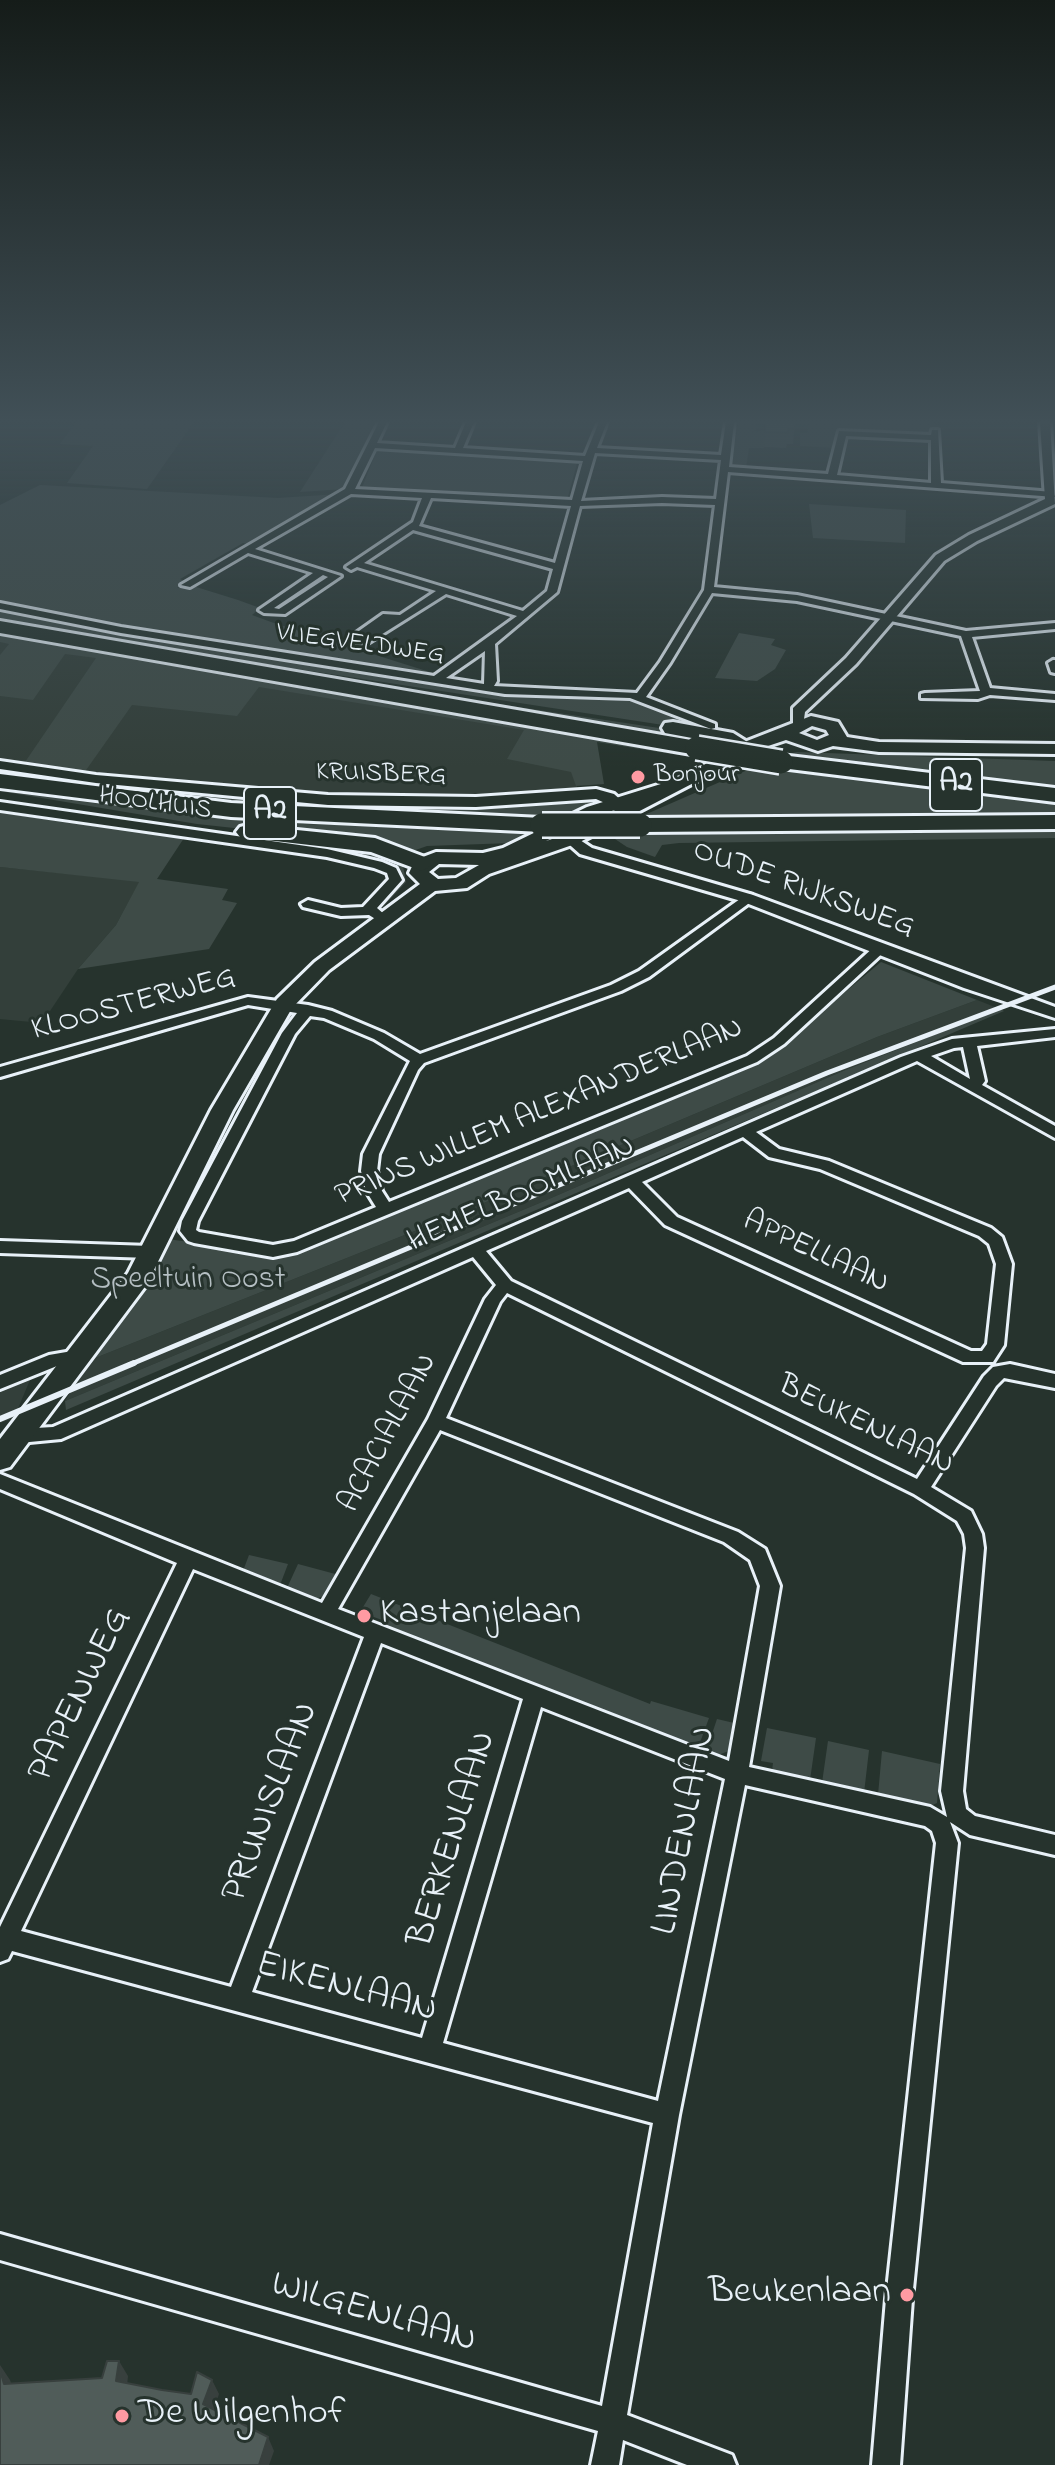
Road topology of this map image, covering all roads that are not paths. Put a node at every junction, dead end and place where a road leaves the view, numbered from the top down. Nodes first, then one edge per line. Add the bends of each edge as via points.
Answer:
1 (269, 537) edge
2 (397, 537) edge
3 (449, 537) edge
4 (566, 537) edge
5 (716, 537) edge
6 (975, 537) edge
7 (247, 550) junction
8 (356, 564) junction
9 (558, 567) junction
10 (321, 572) junction
11 (336, 576) junction
12 (186, 585) dead end
13 (709, 590) junction
14 (444, 591) junction
15 (0, 606) edge
16 (525, 615) junction
17 (402, 618) dead end
18 (887, 619) junction
19 (1055, 626) edge
20 (0, 627) edge
21 (966, 634) junction
22 (490, 643) junction
23 (259, 673) junction
24 (438, 679) junction
25 (487, 688) junction
26 (987, 692) junction
27 (925, 696) dead end
28 (640, 697) junction
29 (1055, 697) edge
30 (801, 725) junction
31 (711, 726) dead end
32 (837, 738) junction
33 (1055, 749) edge
34 (749, 750) junction
35 (0, 765) edge
36 (0, 781) edge
37 (679, 783) junction
38 (1055, 795) edge
39 (0, 798) edge
40 (616, 803) junction
41 (0, 806) edge
42 (1055, 822) edge
43 (571, 839) junction
44 (474, 866) junction
45 (427, 874) junction
46 (747, 898) junction
47 (308, 904) dead end
48 (378, 916) junction
49 (880, 949) junction
50 (296, 1006) junction
51 (1055, 1013) edge
52 (1055, 1033) edge
53 (969, 1042) junction
54 (919, 1056) junction
55 (419, 1060) junction
56 (0, 1072) edge
57 (972, 1087) junction
58 (745, 1131) junction
59 (1055, 1133) edge
60 (631, 1180) junction
61 (386, 1210) junction
62 (0, 1247) edge
63 (475, 1249) junction
64 (150, 1252) junction
65 (505, 1285) junction
66 (78, 1356) junction
67 (993, 1365) junction
68 (1055, 1381) edge
69 (0, 1382) edge
70 (436, 1421) junction
71 (19, 1436) junction
72 (0, 1459) edge
73 (0, 1481) edge
74 (920, 1489) junction
75 (188, 1559) junction
76 (327, 1611) junction
77 (375, 1633) junction
78 (534, 1697) junction
79 (737, 1774) junction
80 (948, 1820) junction
81 (1055, 1845) edge
82 (3, 1945) edge
83 (238, 1999) junction
84 (430, 2049) junction
85 (667, 2115) junction
86 (0, 2247) edge
87 (612, 2422) junction
88 (605, 2465) edge
89 (722, 2465) edge
90 (886, 2465) edge

1 - 7 street
2 - 8 street
3 - 9 street
4 - 9 street
5 - 13 street
6 - 18 street via 940,558
7 - 10 street
7 - 12 street
8 - 11 street
8 - 14 street
9 - 16 street via 552,592
10 - 11 street
10 - 11 street via 264,610 281,612
13 - 18 street via 787,597
13 - 28 street
14 - 16 street
14 - 17 street
15 - 24 street, VLIEGVELDWEG
16 - 22 street
18 - 21 street
18 - 30 street
19 - 21 street
20 - 23 highway, A2
21 - 26 street
22 - 24 street
22 - 25 street
23 - 34 highway, A2 via 325,675 677,728 725,738
23 - 38 highway, A2, bridge via 781,762
24 - 25 street, VLIEGVELDWEG
25 - 28 street, VLIEGVELDWEG
26 - 27 street
26 - 29 street
28 - 31 street, VLIEGVELDWEG
30 - 32 main road via 832,726
30 - 32 main road via 822,746
30 - 34 main road
32 - 33 main road via 891,746
34 - 37 main road
35 - 40 street, KRUISBERG via 328,800 476,802 596,794
36 - 42 highway, A2, bridge via 231,810 391,821
37 - 40 main road
37 - 43 main road
39 - 45 highway, A2 via 140,820 375,845
40 - 43 main road via 571,829
40 - 44 main road
41 - 48 street, HOOLHUIS via 378,865 392,871 396,880 373,902
43 - 44 main road
43 - 46 street, OUDE RIJKSWEG via 594,853
44 - 45 main road via 442,857
44 - 45 main road via 456,886
45 - 48 main road
46 - 49 street, OUDE RIJKSWEG
46 - 55 street via 670,958 630,981
47 - 48 street
48 - 50 main road via 322,966
49 - 51 street, OUDE RIJKSWEG
49 - 61 street, PRINS WILLEM ALEXANDERLAAN via 752,1059
50 - 55 street, KLOOSTERWEG via 369,1031
50 - 56 street, KLOOSTERWEG via 237,1002
50 - 61 street, PRINS WILLEM ALEXANDERLAAN via 289,1033 187,1227 190,1234 283,1250
50 - 64 main road via 222,1110
52 - 53 street, HEMELBOOMLAAN
53 - 54 street, HEMELBOOMLAAN
53 - 57 street via 978,1081
54 - 57 street
54 - 58 street, HEMELBOOMLAAN
55 - 61 street via 371,1154 372,1181
57 - 59 street
58 - 60 street, HEMELBOOMLAAN
58 - 67 street via 774,1153 824,1165 996,1241 1004,1264
60 - 63 street, HEMELBOOMLAAN
60 - 67 street, APPELLAAN via 671,1221
62 - 64 street
63 - 65 street, BEUKENLAAN
63 - 71 street, HEMELBOOMLAAN via 55,1434
64 - 66 main road via 131,1288
65 - 70 street, ACACIALAAN via 493,1299
65 - 74 street, BEUKENLAAN
66 - 69 street
66 - 71 main road
67 - 68 street, APPELLAAN
67 - 74 street
70 - 76 street, ACACIALAAN
70 - 79 street, LINDENLAAN via 731,1537 758,1555 770,1586
71 - 72 main road
73 - 75 street
74 - 80 street, BEUKENLAAN via 964,1516 975,1541
75 - 76 street
75 - 82 street, PAPENWEG
76 - 77 street
77 - 78 street
77 - 83 street, PRUNISLAAN
78 - 79 street
78 - 84 street, BERKENLAAN
79 - 80 street
79 - 85 street, LINDENLAAN
80 - 81 street
80 - 90 street, BEUKENLAAN
82 - 83 street, EIKENLAAN
83 - 84 street, EIKENLAAN
84 - 85 street, EIKENLAAN
85 - 87 street, LINDENLAAN
86 - 87 street, WILGENLAAN
87 - 88 street, LINDENLAAN
87 - 89 street, WILGENLAAN

